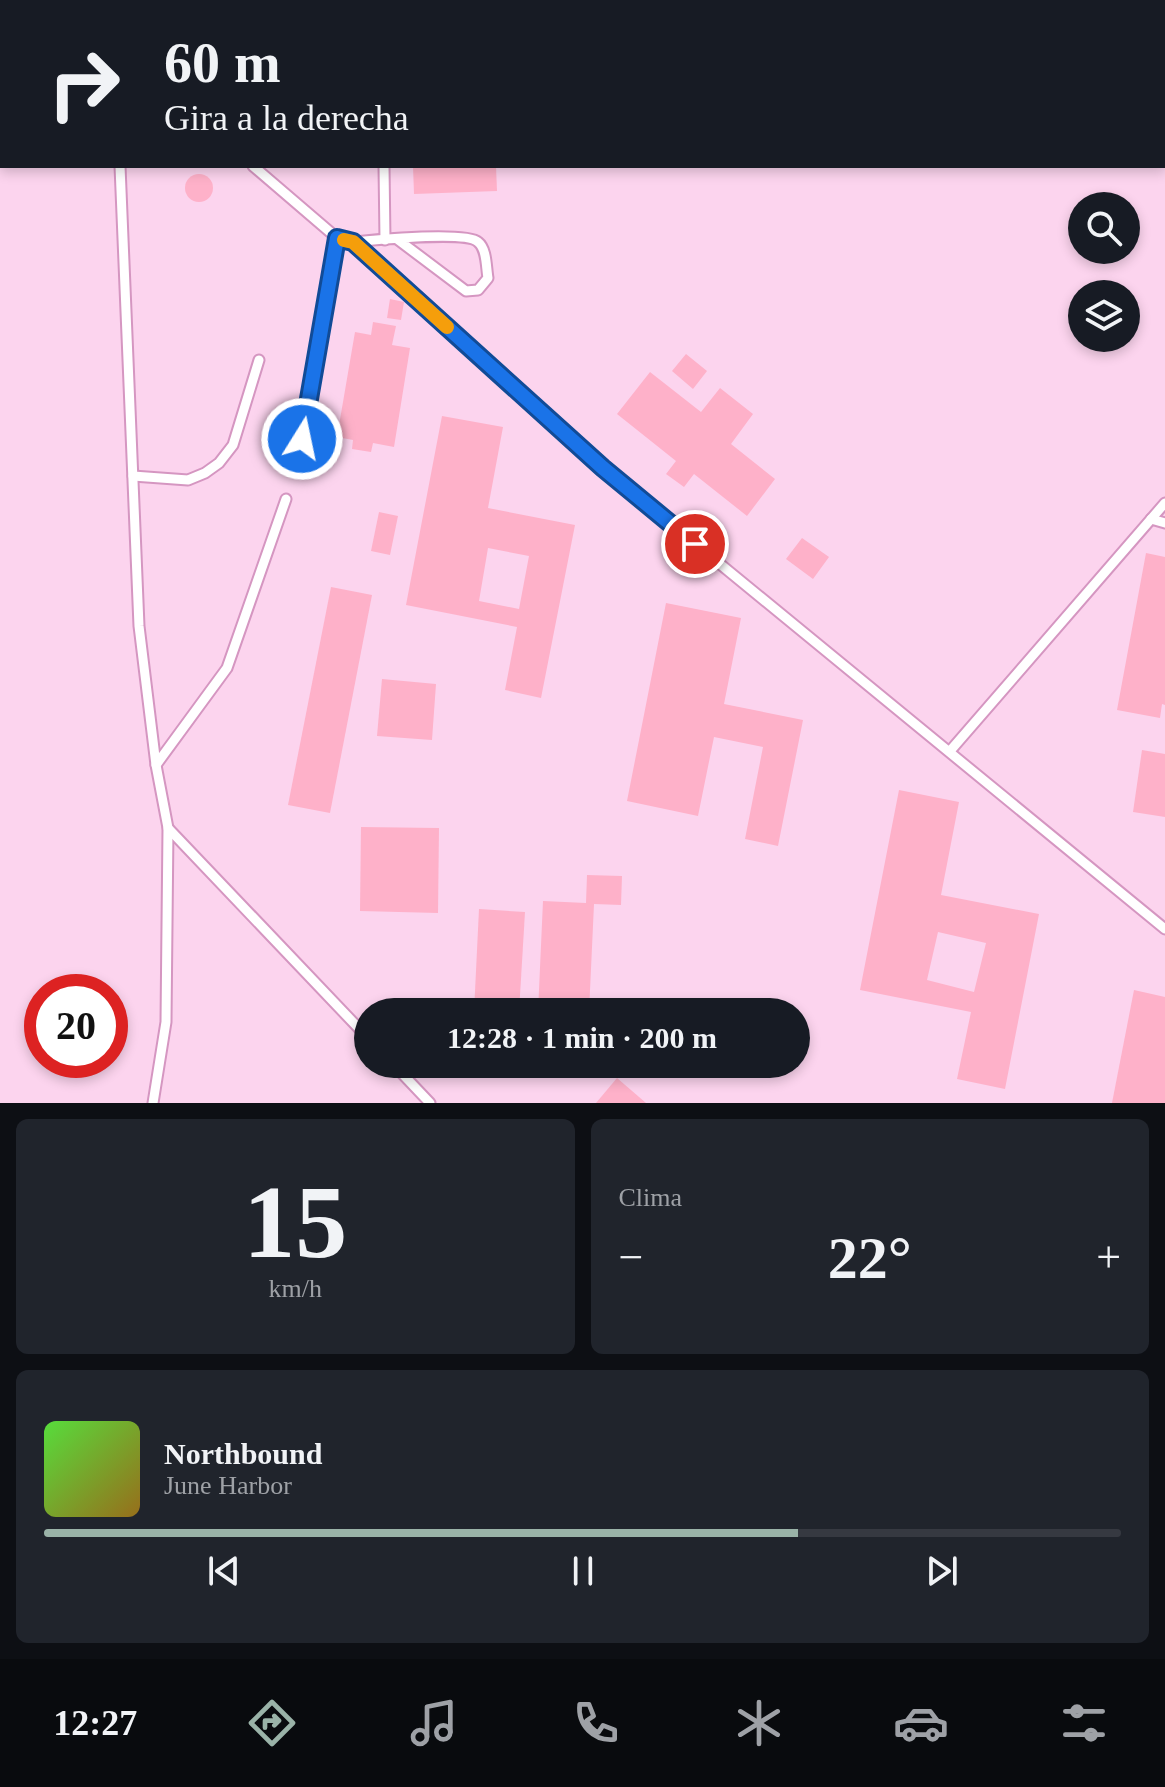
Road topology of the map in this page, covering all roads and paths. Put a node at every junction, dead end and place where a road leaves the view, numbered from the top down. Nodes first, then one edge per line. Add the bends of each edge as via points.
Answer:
1 (120, 168) edge
2 (255, 168) edge
3 (384, 168) edge
4 (337, 238) junction
5 (397, 239) junction
6 (385, 240) junction
7 (353, 242) junction
8 (259, 360) dead end
9 (302, 439) dead end
10 (133, 476) junction
11 (286, 499) dead end
12 (1165, 503) edge
13 (1151, 519) junction
14 (1165, 523) edge
15 (950, 751) junction
16 (156, 765) junction
17 (168, 828) junction
18 (1165, 929) edge
19 (354, 1023) edge
20 (406, 1078) edge
21 (153, 1103) edge
22 (430, 1103) edge

1 - 10 lane
2 - 4 lane
3 - 6 lane
4 - 7 lane
4 - 9 lane
5 - 5 lane via 477,240 488,278 478,290 466,291
5 - 6 lane
6 - 7 lane
7 - 15 lane via 603,468
8 - 10 lane via 233,445 219,463 188,480
10 - 16 lane via 139,626
11 - 16 lane via 227,668
12 - 13 lane
13 - 14 lane
13 - 15 lane
15 - 18 lane
16 - 17 lane
17 - 19 lane
17 - 21 lane via 166,1022
20 - 22 lane

